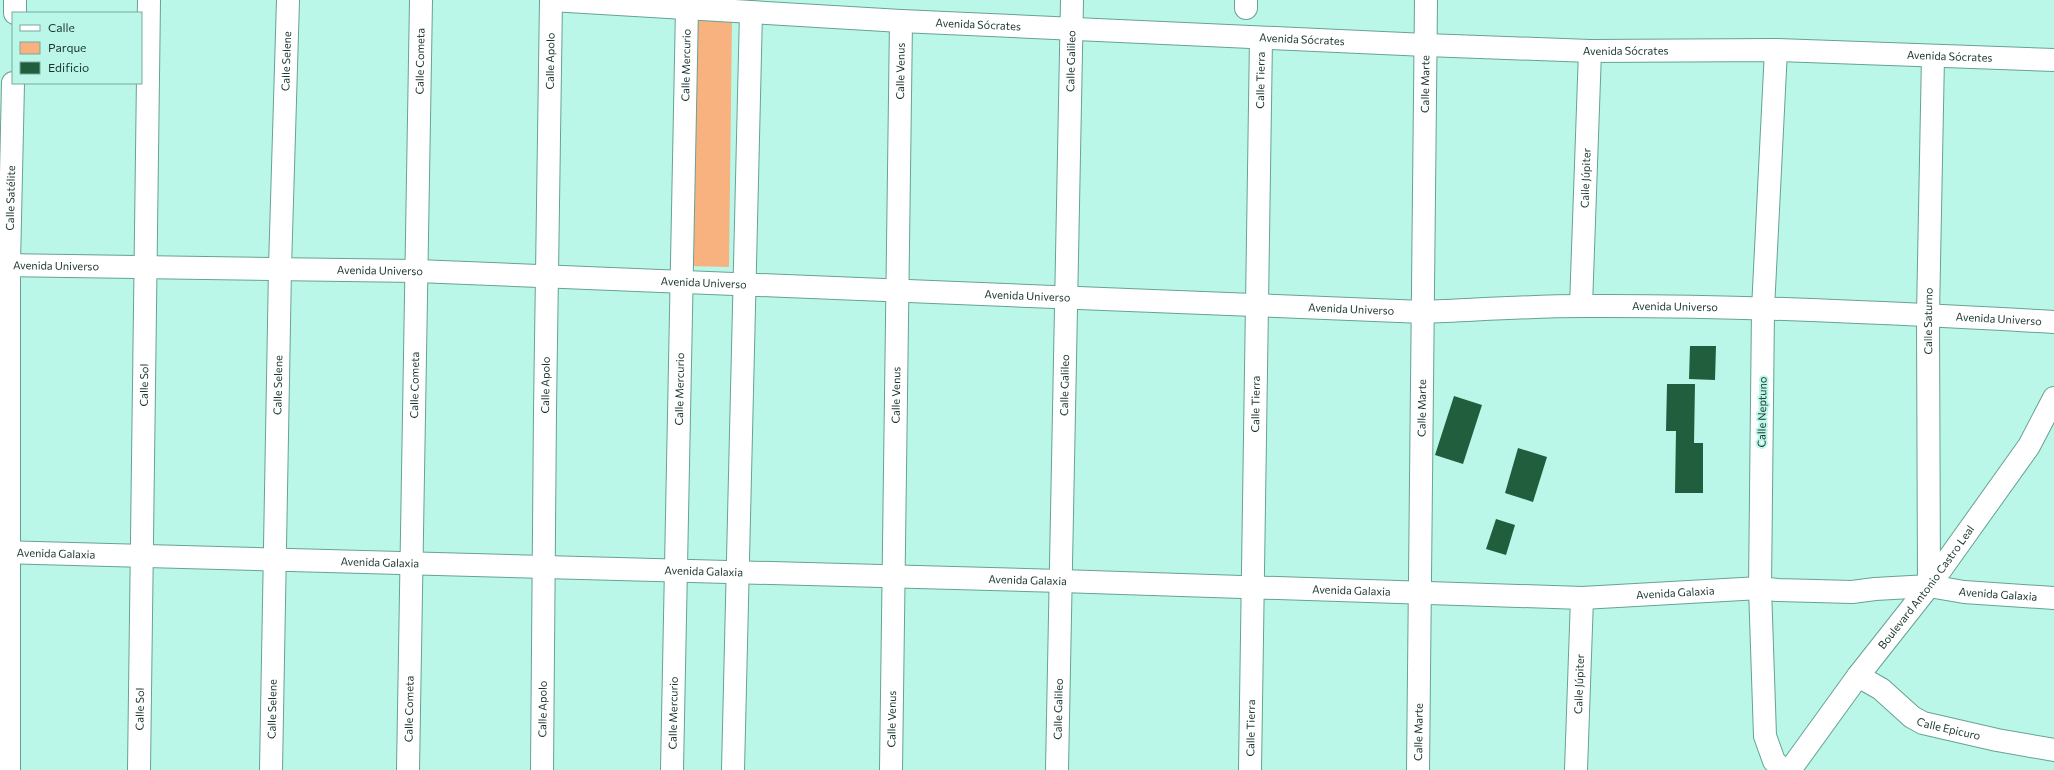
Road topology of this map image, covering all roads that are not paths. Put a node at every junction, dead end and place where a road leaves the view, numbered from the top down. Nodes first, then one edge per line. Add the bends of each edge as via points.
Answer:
1 (15, 0) edge
2 (149, 0) edge
3 (288, 0) edge
4 (422, 0) edge
5 (551, 0) edge
6 (1072, 0) edge
7 (1426, 0) edge
8 (724, 5) edge
9 (688, 8) junction
10 (868, 9) edge
11 (15, 12) edge
12 (751, 12) junction
13 (901, 20) junction
14 (1072, 28) junction
15 (1261, 38) junction
16 (1426, 45) junction
17 (1590, 50) junction
18 (1776, 50) junction
19 (1933, 56) junction
20 (2054, 60) edge
21 (13, 84) edge
22 (5, 265) edge
23 (145, 268) junction
24 (280, 268) junction
25 (417, 272) junction
26 (547, 276) junction
27 (682, 282) junction
28 (744, 284) junction
29 (897, 291) junction
30 (1066, 298) junction
31 (1257, 306) junction
32 (1581, 306) junction
33 (1763, 309) junction
34 (1423, 312) junction
35 (1928, 314) junction
36 (2054, 322) edge
37 (2054, 398) edge
38 (5, 552) edge
39 (140, 556) junction
40 (275, 560) junction
41 (411, 563) junction
42 (544, 567) junction
43 (676, 571) junction
44 (737, 572) junction
45 (894, 577) junction
46 (1061, 582) junction
47 (1929, 586) junction
48 (1253, 588) junction
49 (1760, 588) junction
50 (1420, 593) junction
51 (1582, 598) junction
52 (2054, 598) edge
53 (1858, 676) junction
54 (2054, 750) edge
55 (9, 770) edge
56 (139, 770) edge
57 (271, 770) edge
58 (408, 770) edge
59 (542, 770) edge
60 (672, 770) edge
61 (733, 770) edge
62 (891, 770) edge
63 (1057, 770) edge
64 (1250, 770) edge
65 (1418, 770) edge
66 (1576, 770) edge
67 (1783, 770) edge
68 (1790, 770) edge

1 - 11 street
2 - 23 street, Calle Sol
3 - 24 street, Calle Selene
4 - 25 street, Calle Cometa
5 - 9 street, Avenida Sócrates
5 - 26 street, Calle Apolo
6 - 14 street, Calle Galileo
7 - 16 street, Calle Marte
8 - 9 street, Avenida Sócrates
8 - 12 street, Avenida Sócrates
9 - 27 street, Calle Mercurio
10 - 12 street, Avenida Sócrates
10 - 13 street, Avenida Sócrates
12 - 28 street
13 - 14 street, Avenida Sócrates
13 - 29 street, Calle Venus
14 - 15 street, Avenida Sócrates
14 - 30 street, Calle Galileo
15 - 16 street, Avenida Sócrates
15 - 31 street, Calle Tierra
16 - 17 street, Avenida Sócrates
16 - 34 street, Calle Marte
17 - 18 street, Avenida Sócrates
17 - 32 street, Calle Júpiter
18 - 19 street, Avenida Sócrates
18 - 33 street, Calle Neptuno
19 - 20 street, Avenida Sócrates
19 - 35 street, Calle Saturno
21 - 22 street, Calle Satélite
22 - 23 street, Avenida Universo
22 - 38 street, Calle Satélite
23 - 24 street, Avenida Universo
23 - 39 street, Calle Sol
24 - 25 street, Avenida Universo
24 - 40 street, Calle Selene
25 - 26 street, Avenida Universo
25 - 41 street, Calle Cometa
26 - 27 street, Avenida Universo
26 - 42 street, Calle Apolo
27 - 28 street, Avenida Universo
27 - 43 street, Calle Mercurio
28 - 29 street, Avenida Universo
28 - 44 street
29 - 30 street, Avenida Universo
29 - 45 street, Calle Venus
30 - 31 street, Avenida Universo
30 - 46 street, Calle Galileo
31 - 34 street, Avenida Universo
31 - 48 street, Calle Tierra
32 - 33 street, Avenida Universo
32 - 34 street, Avenida Universo
33 - 35 street, Avenida Universo
33 - 49 street, Calle Neptuno
34 - 50 street, Calle Marte
35 - 36 street, Avenida Universo
35 - 47 street, Calle Saturno
37 - 47 street, Boulevard Antonio Castro Leal via 2029,446
38 - 39 street, Avenida Galaxia
38 - 55 street, Calle Satélite
39 - 40 street, Avenida Galaxia
39 - 56 street, Calle Sol
40 - 41 street, Avenida Galaxia
40 - 57 street, Calle Selene
41 - 42 street, Avenida Galaxia
41 - 58 street, Calle Cometa
42 - 43 street, Avenida Galaxia
42 - 59 street, Calle Apolo
43 - 44 street, Avenida Galaxia
43 - 60 street, Calle Mercurio
44 - 45 street, Avenida Galaxia
44 - 61 street
45 - 46 street, Avenida Galaxia
45 - 62 street, Calle Venus
46 - 48 street, Avenida Galaxia
46 - 63 street, Calle Galileo
47 - 49 street, Avenida Galaxia via 1852,592
47 - 52 street, Avenida Galaxia via 1964,592
47 - 53 street, Boulevard Antonio Castro Leal
48 - 50 street, Avenida Galaxia
48 - 64 street, Calle Tierra
49 - 51 street, Avenida Galaxia
49 - 67 street, Calle Neptuno via 1765,736 1772,757
50 - 51 street, Avenida Galaxia
50 - 65 street, Calle Marte
51 - 66 street, Calle Júpiter
53 - 54 street, Calle Epicuro via 1881,689 1912,717 1923,723
53 - 68 street, Boulevard Antonio Castro Leal

